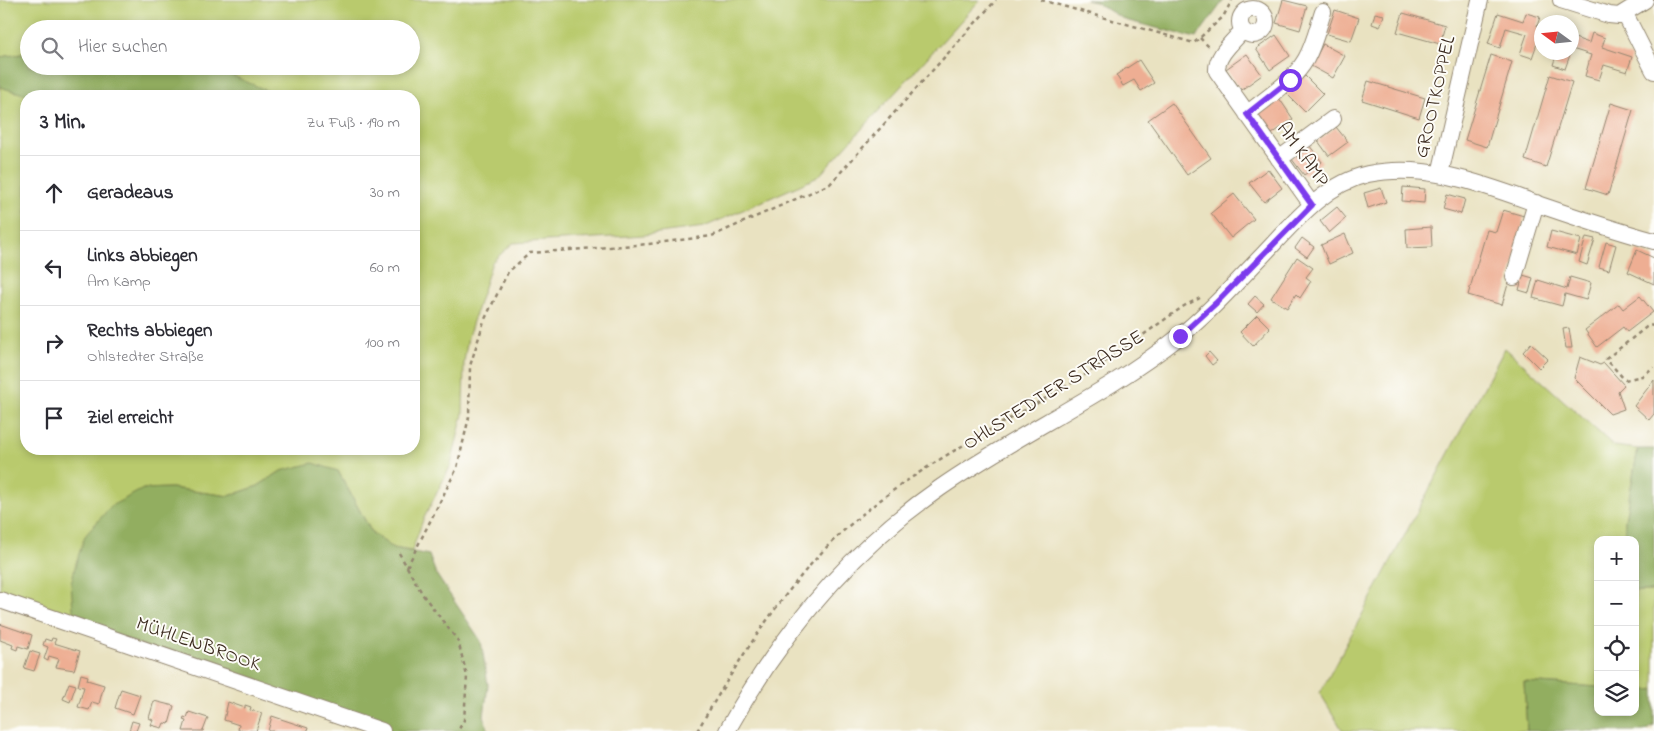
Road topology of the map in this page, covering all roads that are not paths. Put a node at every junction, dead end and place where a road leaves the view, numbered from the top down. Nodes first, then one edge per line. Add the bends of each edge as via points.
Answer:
1 (1480, 0) edge
2 (1561, 0) edge
3 (1645, 0) edge
4 (1323, 12) dead end
5 (1625, 14) junction
6 (1243, 30) dead end
7 (1654, 71) edge
8 (1247, 114) junction
9 (1333, 119) dead end
10 (1279, 159) junction
11 (1440, 174) junction
12 (1536, 203) junction
13 (1312, 205) junction
14 (1654, 241) edge
15 (1514, 278) dead end
16 (0, 600) edge
17 (382, 731) edge
18 (727, 731) edge

1 - 11 street, GROOTKOPPEL
2 - 5 street via 1609,15
3 - 5 street
4 - 8 street via 1307,58 1299,70
5 - 7 street
6 - 8 street, AM KAMP via 1221,56 1217,71
8 - 10 street, AM KAMP
9 - 10 street
10 - 13 street, AM KAMP
11 - 12 street, OHLSTEDTER STRASSE
11 - 13 street, OHLSTEDTER STRASSE via 1411,170 1366,175 1334,189
12 - 14 street, OHLSTEDTER STRASSE
12 - 15 street
13 - 18 street, OHLSTEDTER STRASSE via 1180,336 1097,392 939,489 862,551 823,591 780,645
16 - 17 street, MÜHLENBROOK

